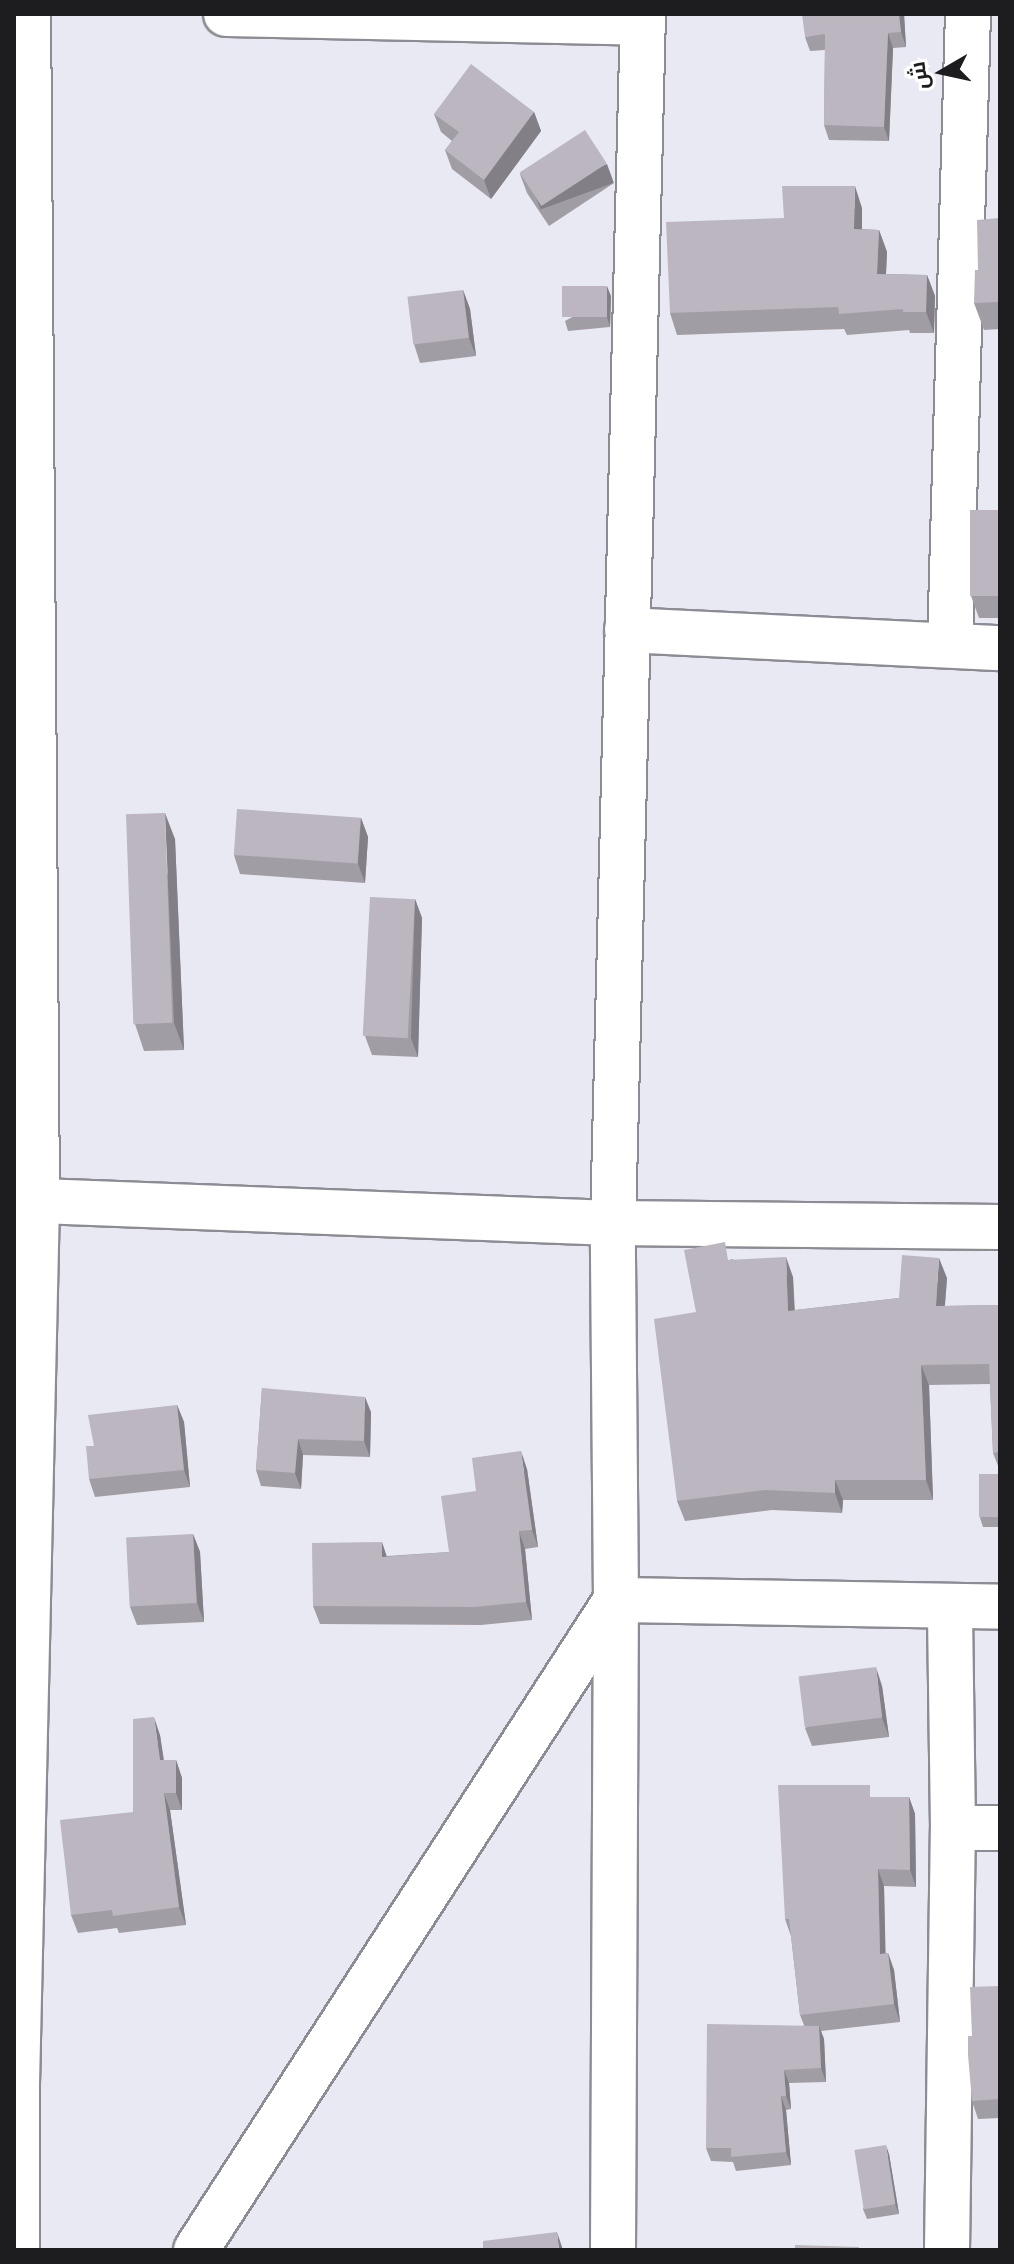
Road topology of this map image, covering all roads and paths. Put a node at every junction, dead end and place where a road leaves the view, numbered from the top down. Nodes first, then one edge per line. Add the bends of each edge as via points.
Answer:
1 (28, 14) edge
2 (226, 14) edge
3 (968, 14) edge
4 (329, 15) edge
5 (643, 18) edge
6 (22, 384) edge
7 (627, 630) junction
8 (950, 645) junction
9 (1000, 648) edge
10 (26, 1200) edge
11 (613, 1223) junction
12 (1000, 1227) edge
13 (616, 1600) junction
14 (950, 1607) junction
15 (1000, 1607) edge
16 (953, 1828) junction
17 (1000, 1828) edge
18 (16, 2084) edge
19 (17, 2250) edge
20 (196, 2250) edge
21 (613, 2250) edge
22 (947, 2250) edge

1 - 6 street
2 - 4 street
3 - 8 street
4 - 5 street
5 - 7 street
6 - 10 street
7 - 8 street
7 - 11 street
8 - 9 street
10 - 11 street
10 - 18 street
11 - 12 street
11 - 13 street
13 - 14 street
13 - 20 street
13 - 21 street
14 - 15 street
14 - 16 street
16 - 17 street
16 - 22 street
18 - 19 street

